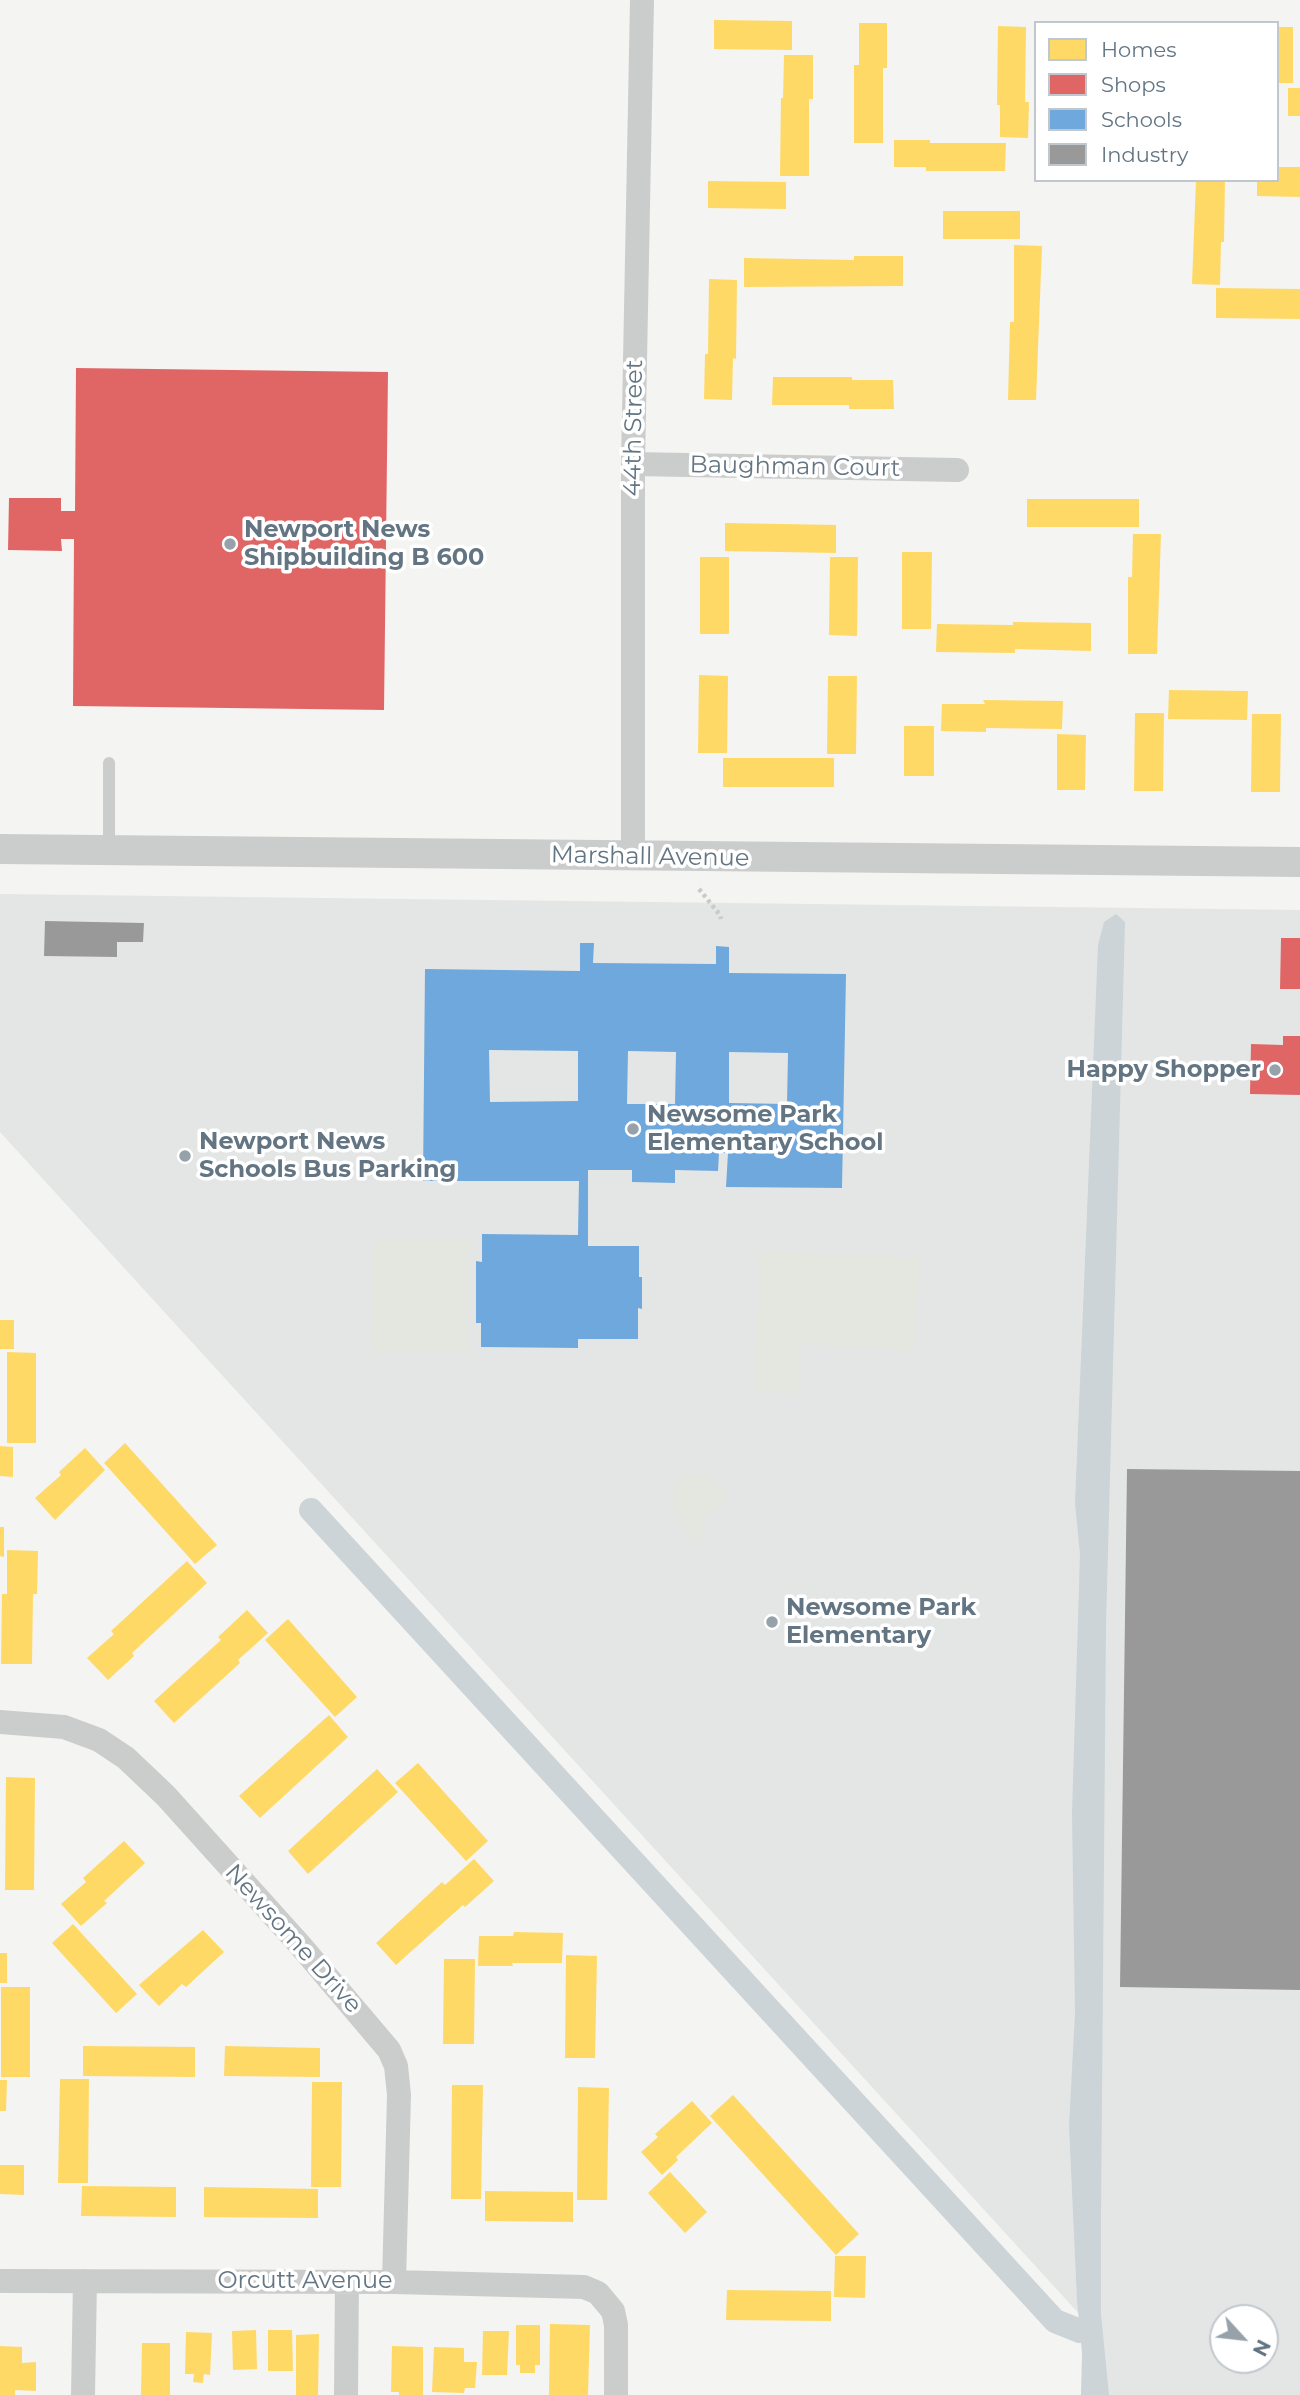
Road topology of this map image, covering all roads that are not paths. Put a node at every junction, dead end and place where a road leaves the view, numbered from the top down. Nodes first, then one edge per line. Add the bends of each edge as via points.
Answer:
1 (642, 0) edge
2 (634, 464) junction
3 (957, 470) dead end
4 (109, 764) dead end
5 (0, 849) edge
6 (109, 850) junction
7 (633, 857) junction
8 (1300, 862) edge
9 (0, 1722) edge
10 (0, 2281) edge
11 (85, 2281) junction
12 (347, 2282) junction
13 (394, 2282) junction
14 (83, 2395) edge
15 (346, 2395) edge
16 (616, 2395) edge

1 - 2 street, 44th Street
2 - 3 street, Baughman Court
2 - 7 street, 44th Street
4 - 6 lane
5 - 6 street, Marshall Avenue
6 - 7 street, Marshall Avenue
7 - 8 street, Marshall Avenue
9 - 13 street, Newsome Drive via 64,1727 127,1758 300,1945 389,2050 399,2095
10 - 11 street, Orcutt Avenue
11 - 12 street, Orcutt Avenue
11 - 14 street
12 - 13 street, Orcutt Avenue
12 - 15 street
13 - 16 street, Orcutt Avenue via 584,2287 598,2293 607,2301 616,2325

